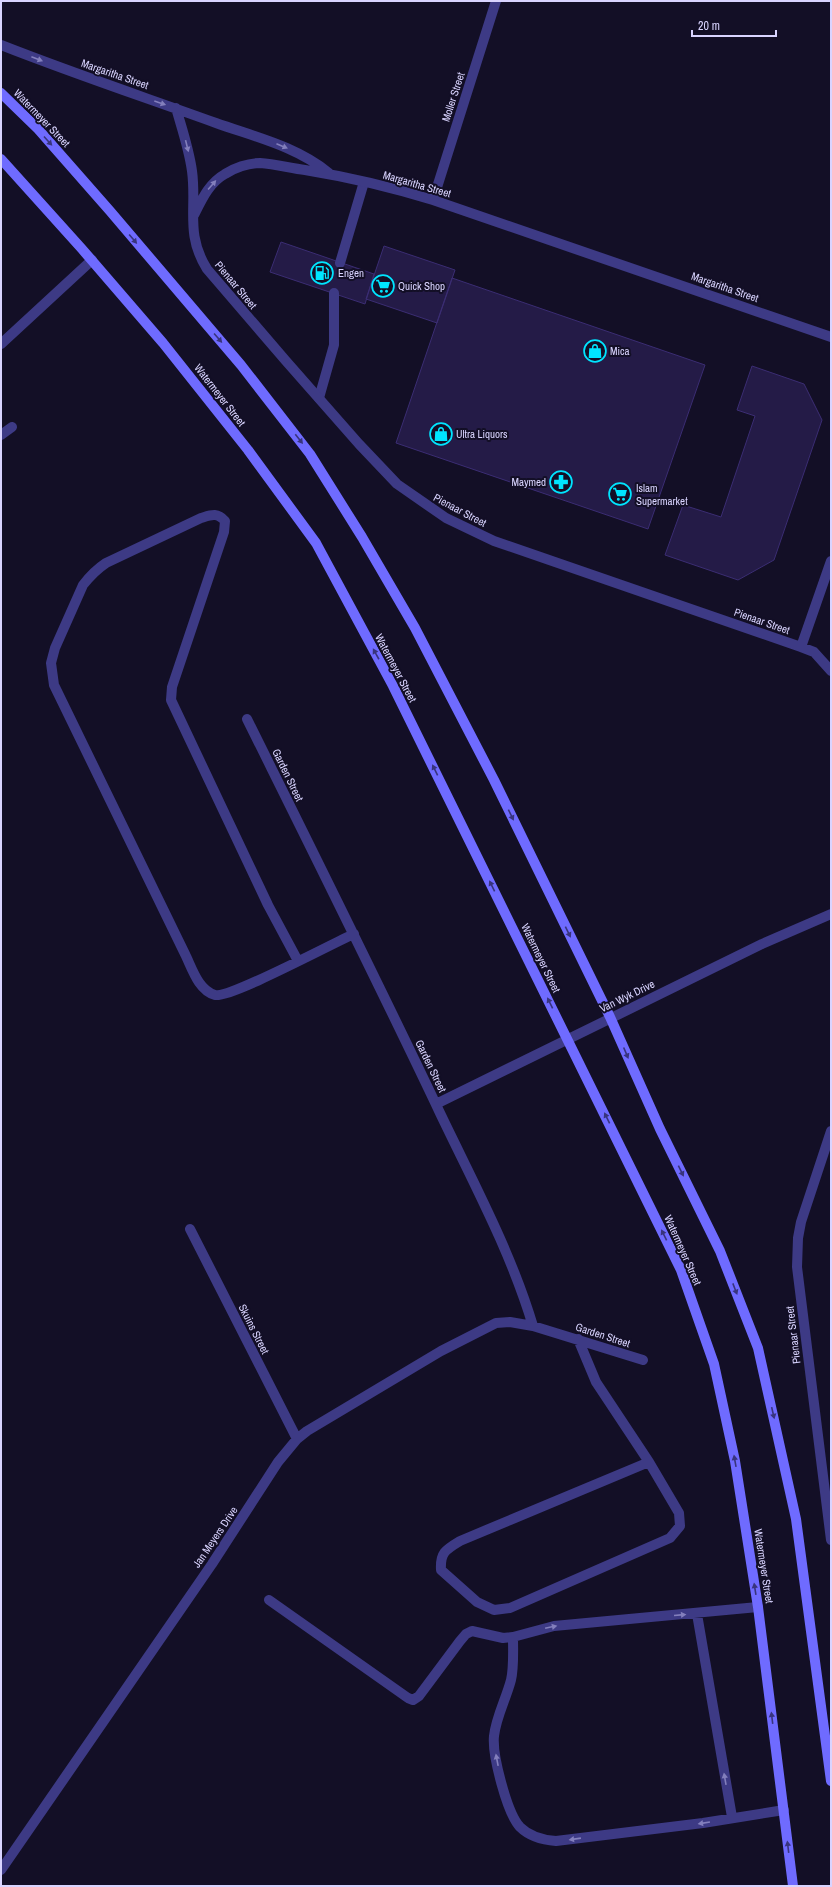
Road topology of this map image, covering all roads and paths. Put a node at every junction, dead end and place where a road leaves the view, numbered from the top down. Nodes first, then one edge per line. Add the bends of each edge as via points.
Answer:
1 (496, 1) edge
2 (1, 45) edge
3 (1, 93) edge
4 (176, 108) junction
5 (1, 159) edge
6 (331, 174) junction
7 (364, 182) junction
8 (433, 200) junction
9 (192, 218) junction
10 (92, 260) junction
11 (340, 263) dead end
12 (334, 293) dead end
13 (831, 337) edge
14 (1, 344) edge
15 (319, 398) junction
16 (12, 427) dead end
17 (1, 435) edge
18 (831, 561) edge
19 (802, 648) junction
20 (831, 671) edge
21 (247, 719) dead end
22 (831, 914) edge
23 (354, 934) junction
24 (298, 961) junction
25 (610, 1017) junction
26 (567, 1038) junction
27 (436, 1104) junction
28 (831, 1131) edge
29 (190, 1229) dead end
30 (533, 1326) junction
31 (578, 1339) junction
32 (642, 1360) dead end
33 (297, 1439) junction
34 (649, 1462) junction
35 (831, 1540) edge
36 (269, 1600) dead end
37 (758, 1607) junction
38 (697, 1614) junction
39 (513, 1637) junction
40 (831, 1781) edge
41 (784, 1810) junction
42 (732, 1817) junction
43 (1, 1870) edge
44 (793, 1886) edge

1 - 8 street, Moller Street
2 -> 4 street, Margaritha Street
3 -> 25 main road, Watermeyer Street via 38,129 241,364 310,454 362,537 422,642 494,780
4 -> 6 street, Margaritha Street via 285,147
4 -> 9 street, Pienaar Street via 192,171
5 - 10 main road, Watermeyer Street
6 - 7 street, Margaritha Street
9 -> 6 street via 211,185 235,169 259,163
7 - 8 street, Margaritha Street via 396,188
7 - 11 street
8 - 13 street, Margaritha Street
9 - 15 street, Pienaar Street via 195,245 207,269
10 - 14 street
26 -> 10 main road, Watermeyer Street via 393,686 316,543 243,444 163,343
12 - 15 street via 334,345
15 - 19 street, Pienaar Street via 397,484 424,504 467,528 494,541
16 - 17 street
18 - 19 street
19 - 20 street, Pienaar Street via 814,652
21 - 23 street, Garden Street
22 - 25 street, Van Wyk Drive
23 - 24 street
23 - 27 street, Garden Street
24 - 24 street via 229,993 215,995 205,990 97,775 54,685 51,672 56,648 82,585 95,571 158,538 215,514 225,521 224,532 172,687 171,700 268,905
25 - 26 street, Van Wyk Drive
25 -> 40 main road, Watermeyer Street via 660,1129 720,1251 758,1348 796,1519
26 - 27 street, Van Wyk Drive
37 -> 26 main road, Watermeyer Street via 735,1461 714,1364 681,1270
27 - 30 street, Garden Street via 523,1292
28 - 35 street, Pienaar Street via 801,1222 797,1267
29 - 33 street, Skuins Street
30 - 31 street, Garden Street
30 - 33 street, Jan Meyers Drive via 510,1322 490,1325 362,1397
31 - 32 street, Garden Street
31 - 34 street via 596,1382
33 - 43 street, Jan Meyers Drive via 278,1462 212,1564
34 - 34 street via 679,1513 680,1526 670,1538 510,1608 494,1610 477,1602 441,1570 440,1559 446,1549 460,1541
36 - 39 street via 413,1700 419,1696 466,1634 477,1631 492,1636
37 - 38 street
41 -> 37 main road, Watermeyer Street
39 -> 38 street via 554,1626
42 -> 38 street
42 -> 39 street via 703,1823 556,1841 528,1834 519,1826 506,1801 494,1743 498,1719 511,1680
41 - 42 street
44 -> 41 main road, Watermeyer Street

